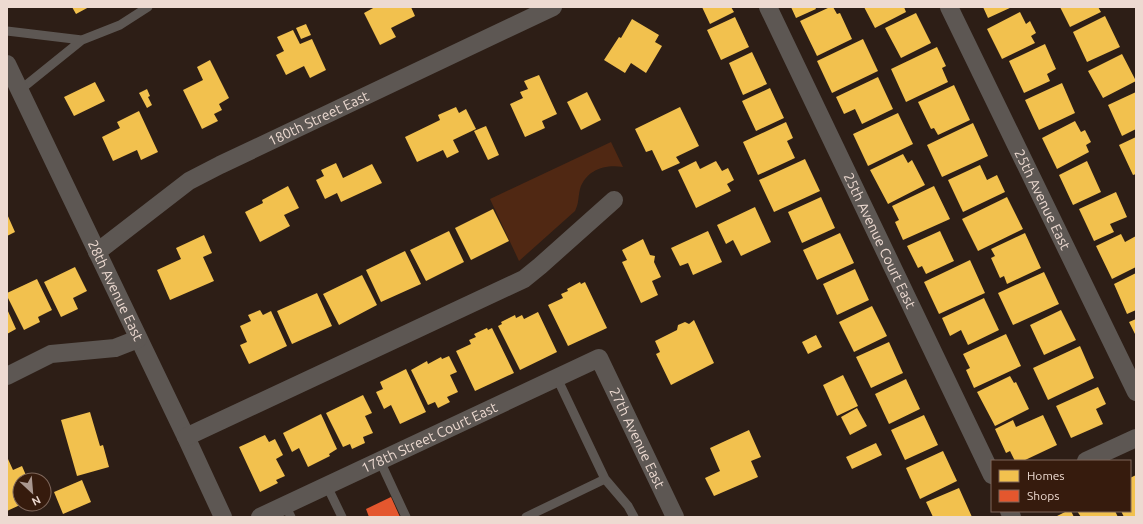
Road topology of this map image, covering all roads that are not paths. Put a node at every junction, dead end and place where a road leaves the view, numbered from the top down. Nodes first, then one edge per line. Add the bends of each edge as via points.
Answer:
1 (148, 7) edge
2 (553, 7) edge
3 (768, 7) edge
4 (949, 7) edge
5 (7, 31) edge
6 (82, 40) junction
7 (12, 77) edge
8 (614, 200) dead end
9 (97, 252) junction
10 (138, 339) junction
11 (599, 358) joint
12 (7, 376) edge
13 (557, 378) junction
14 (1136, 392) edge
15 (186, 437) junction
16 (1136, 438) edge
17 (1088, 460) edge
18 (380, 461) junction
19 (991, 473) edge
20 (605, 479) junction
21 (327, 486) junction
22 (288, 511) edge
23 (223, 517) edge
24 (260, 517) edge
25 (342, 517) edge
26 (406, 517) edge
27 (526, 517) edge
28 (634, 517) edge
29 (675, 517) edge

1 - 6 lane via 120,24
2 - 9 street, 180th Street East via 190,181
3 - 19 street, 25th Avenue Court East
4 - 14 street, 25th Avenue East
5 - 6 lane
6 - 7 lane
7 - 9 street, 28th Avenue East
8 - 15 street via 524,279
9 - 10 street, 28th Avenue East
10 - 12 street via 115,348 52,354
10 - 15 street, 28th Avenue East
11 - 13 street, 178th Street Court East
11 - 29 street, 27th Avenue East
13 - 18 street, 178th Street Court East
13 - 20 lane
15 - 23 street, 28th Avenue East
16 - 17 street
18 - 21 street, 178th Street Court East
18 - 26 lane
20 - 27 lane
20 - 28 lane
21 - 22 street, 178th Street Court East
21 - 25 lane
22 - 24 street, 178th Street Court East

